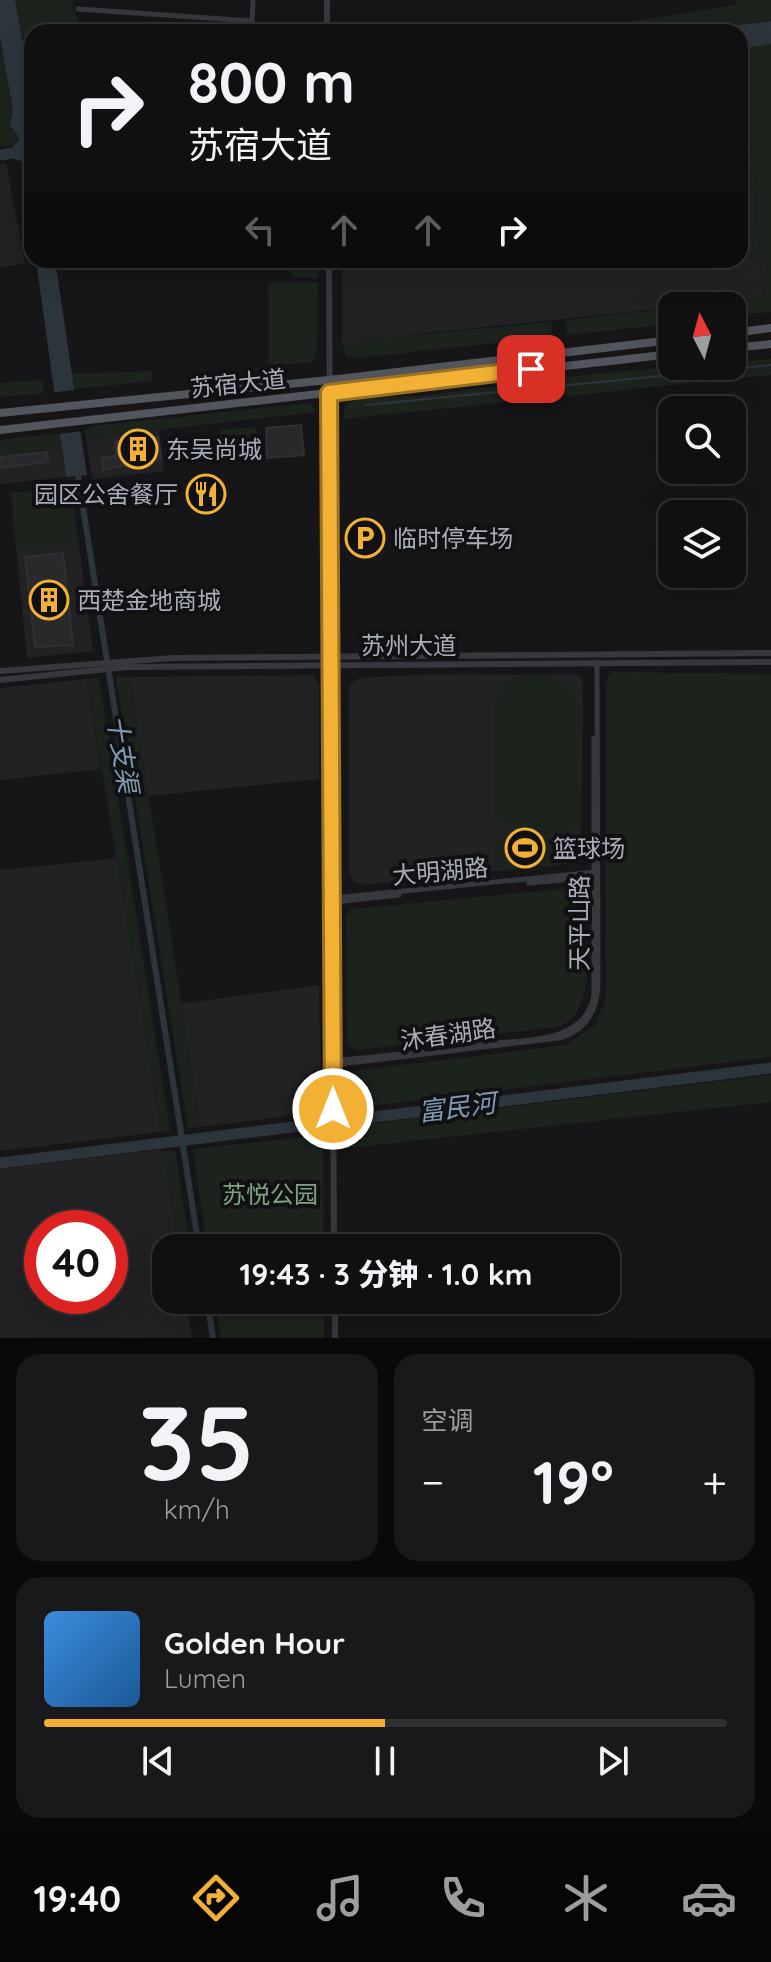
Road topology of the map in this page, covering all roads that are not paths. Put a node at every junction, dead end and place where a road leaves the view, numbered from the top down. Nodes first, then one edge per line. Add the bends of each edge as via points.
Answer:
1 (253, 0) edge
2 (327, 0) edge
3 (78, 9) dead end
4 (252, 21) junction
5 (252, 24) edge
6 (327, 24) edge
7 (329, 268) edge
8 (771, 328) edge
9 (746, 331) edge
10 (658, 342) edge
11 (771, 344) edge
12 (746, 347) edge
13 (658, 356) edge
14 (329, 380) junction
15 (329, 393) junction
16 (0, 413) edge
17 (0, 430) edge
18 (595, 653) junction
19 (771, 653) edge
20 (330, 654) junction
21 (595, 662) junction
22 (771, 662) edge
23 (126, 663) junction
24 (330, 663) junction
25 (0, 671) edge
26 (0, 680) edge
27 (596, 875) junction
28 (333, 900) junction
29 (567, 1034) joint
30 (333, 1063) junction
31 (334, 1234) edge
32 (335, 1314) edge
33 (335, 1338) edge

1 - 4 street
2 - 6 street
3 - 4 street
4 - 5 street
7 - 14 street
8 - 9 main road
10 - 14 main road, 苏宿大道
11 - 12 main road
13 - 15 main road, 苏宿大道
14 - 15 street
14 - 16 main road, 苏宿大道
15 - 17 main road, 苏宿大道
15 - 20 street
18 - 19 street, 苏州大道
18 - 20 street, 苏州大道
18 - 21 street, 天平山路
20 - 23 street, 苏州大道
20 - 24 street
21 - 22 street, 苏州大道
21 - 24 street, 苏州大道
21 - 27 street, 天平山路
23 - 24 street, 苏州大道
23 - 25 street, 苏州大道
23 - 26 street, 苏州大道
24 - 28 street
27 - 28 street, 大明湖路
27 - 29 street, 天平山路 via 593,1002 582,1022
28 - 30 street
29 - 30 street, 沐春湖路
30 - 31 street
32 - 33 street

